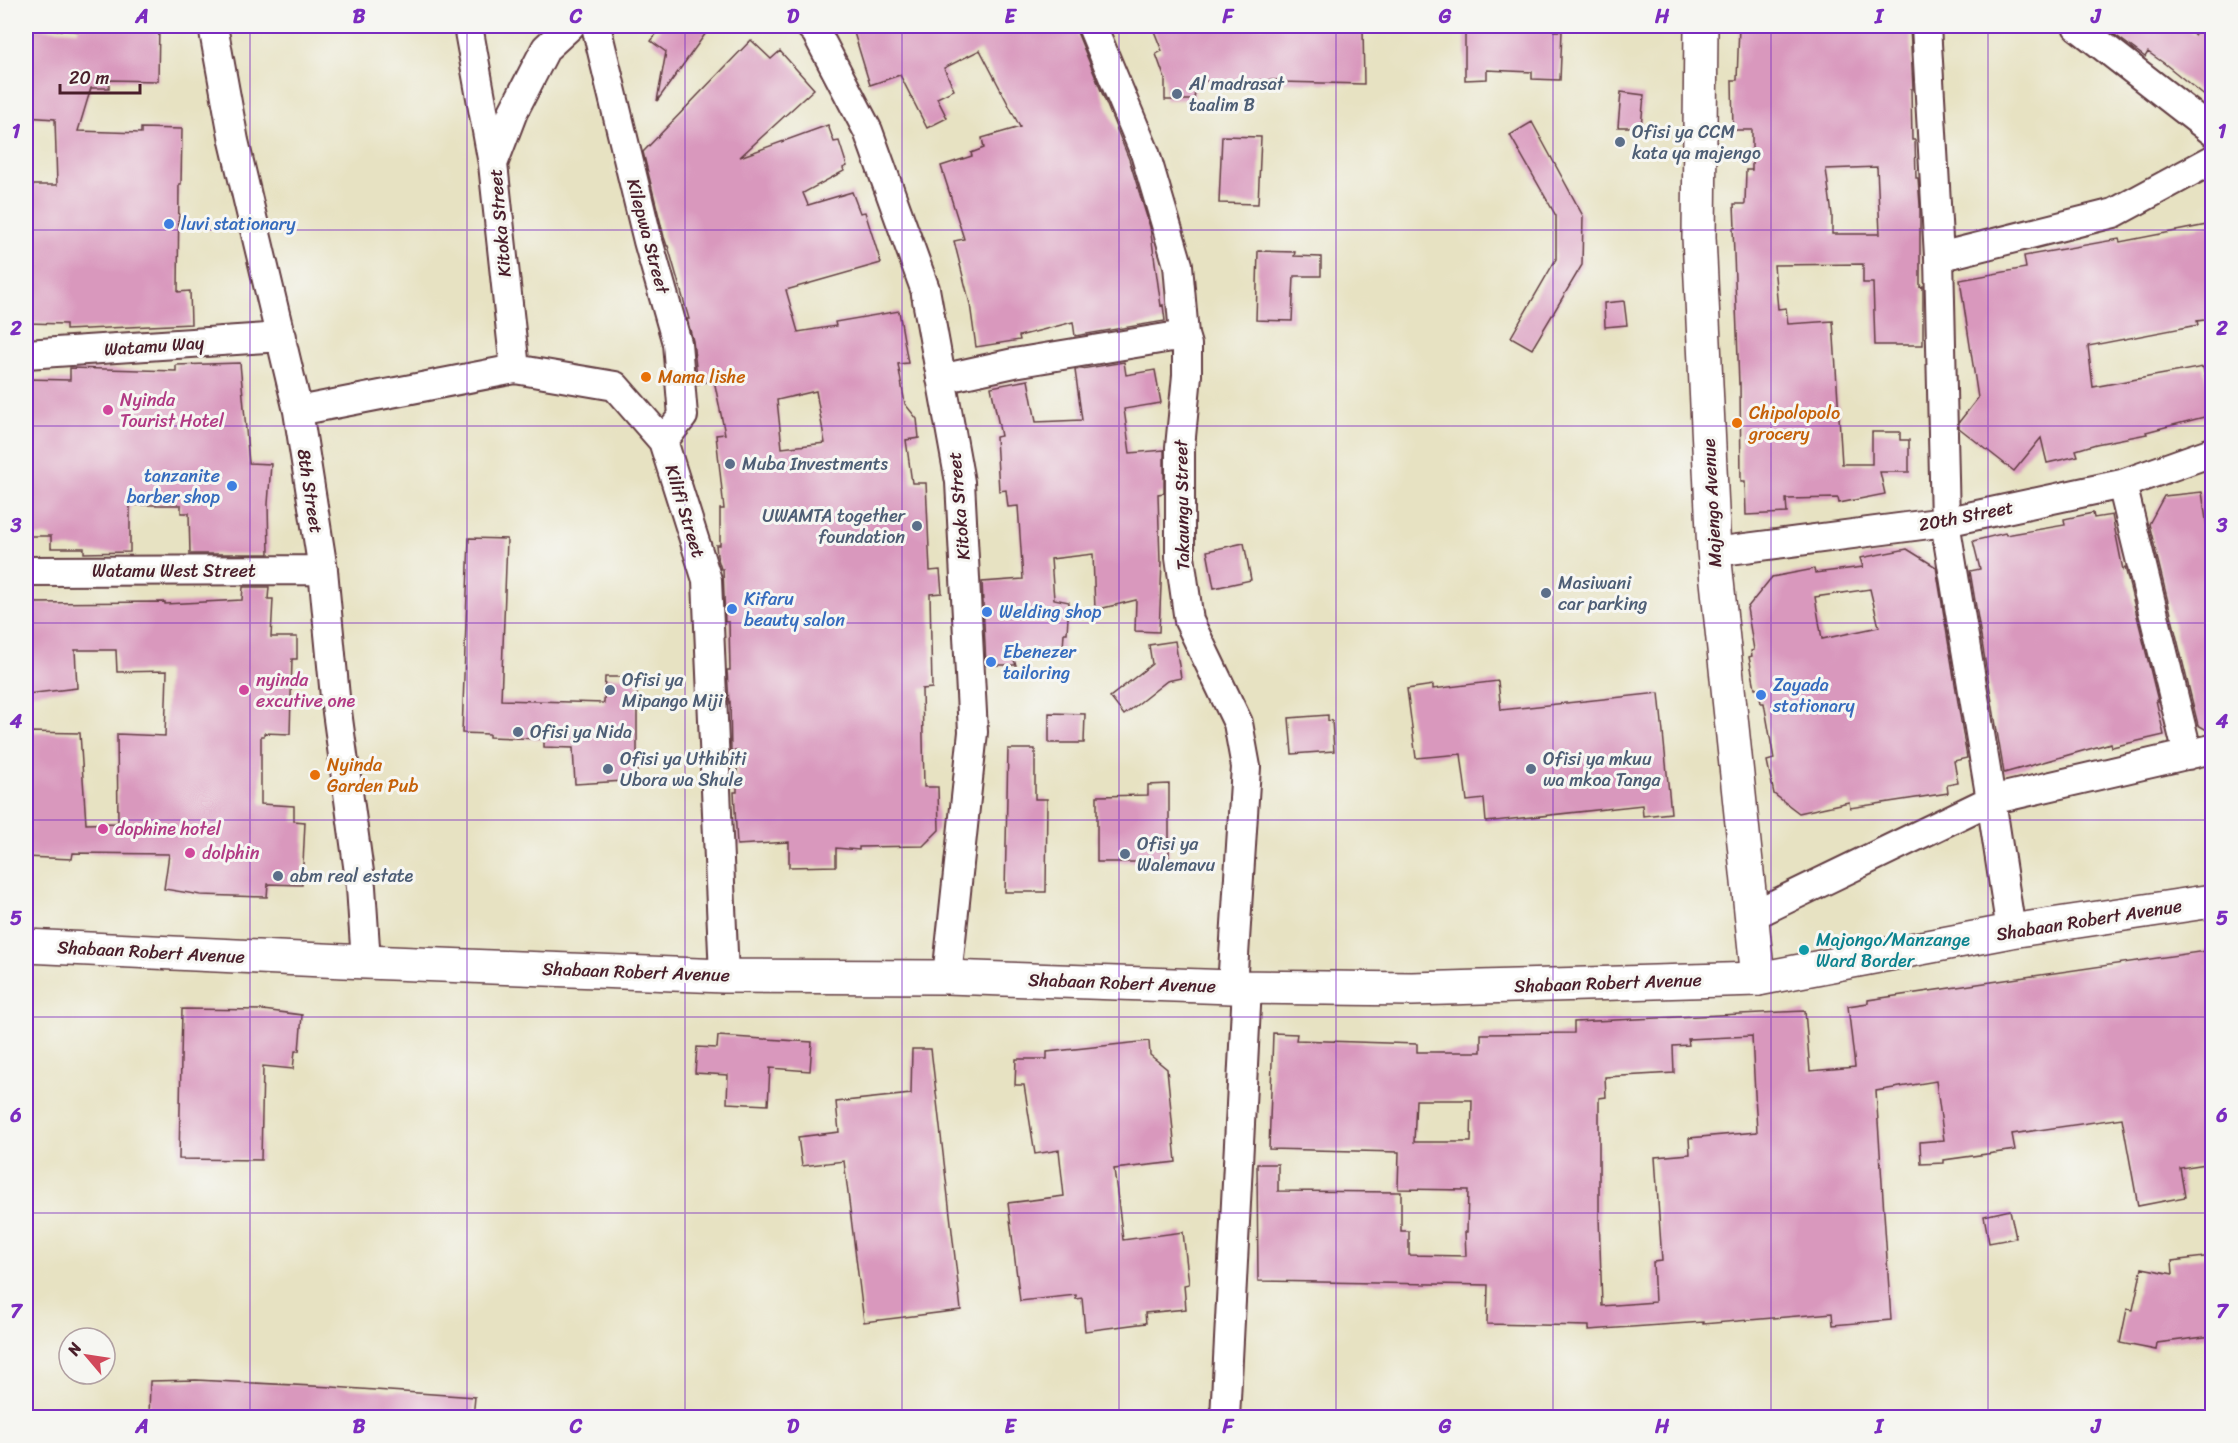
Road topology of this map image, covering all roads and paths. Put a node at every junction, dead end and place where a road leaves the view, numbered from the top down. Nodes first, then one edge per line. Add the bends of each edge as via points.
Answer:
1 (213, 26) edge
2 (468, 26) edge
3 (570, 26) edge
4 (596, 26) edge
5 (810, 26) edge
6 (1092, 26) edge
7 (1701, 26) edge
8 (1926, 26) edge
9 (2078, 26) edge
10 (2212, 131) edge
11 (2212, 160) edge
12 (493, 164) junction
13 (1939, 257) junction
14 (1184, 335) junction
15 (282, 337) junction
16 (26, 354) edge
17 (515, 369) junction
18 (941, 379) junction
19 (298, 411) junction
20 (663, 441) junction
21 (2212, 452) edge
22 (2122, 484) junction
23 (1945, 522) junction
24 (1714, 552) junction
25 (323, 570) junction
26 (26, 571) edge
27 (2200, 752) edge
28 (1992, 800) junction
29 (2212, 901) edge
30 (1751, 916) junction
31 (2011, 931) junction
32 (26, 946) edge
33 (366, 962) junction
34 (724, 976) junction
35 (947, 977) junction
36 (1758, 979) junction
37 (1240, 987) junction
38 (1225, 1418) edge

1 - 15 street, 8th Street via 234,141
2 - 12 street
3 - 12 street, Kitoka Street via 546,48 513,112
4 - 20 street, Kilepwa Street via 677,343 683,416
5 - 18 street, Kitoka Street via 868,131 925,289
6 - 14 street, Takaungu Street via 1145,153 1178,265
7 - 24 main road, Majengo Avenue via 1699,237
8 - 13 street
9 - 10 street
11 - 13 street via 2114,213
12 - 17 street, Kitoka Street
13 - 23 street
14 - 18 street
14 - 37 street, Takaungu Street via 1187,375 1180,447 1180,557 1189,621 1238,723 1246,767
15 - 16 street, Watamu Way
15 - 19 street, 8th Street
17 - 19 street, Kilifi Street
17 - 20 street, Kilifi Street via 615,386
18 - 35 street, Kitoka Street via 960,482 973,732
19 - 25 street, 8th Street
20 - 34 street, Kilifi Street via 707,580
21 - 22 street, 20th Street
22 - 23 street, 20th Street
22 - 27 street
23 - 24 street, 20th Street
23 - 28 street
24 - 30 main road, Majengo Avenue
25 - 26 street, Watamu West Street
25 - 33 street, 8th Street via 335,697 361,887
27 - 28 street
28 - 30 street
28 - 31 street
29 - 31 main road, Shabaan Robert Avenue
30 - 36 main road, Majengo Avenue
31 - 36 main road, Shabaan Robert Avenue
32 - 33 main road, Shabaan Robert Avenue
33 - 34 main road, Shabaan Robert Avenue
34 - 35 main road, Shabaan Robert Avenue
35 - 37 main road, Shabaan Robert Avenue
36 - 37 main road, Shabaan Robert Avenue via 1412,989
37 - 38 street, Takaungu Street

